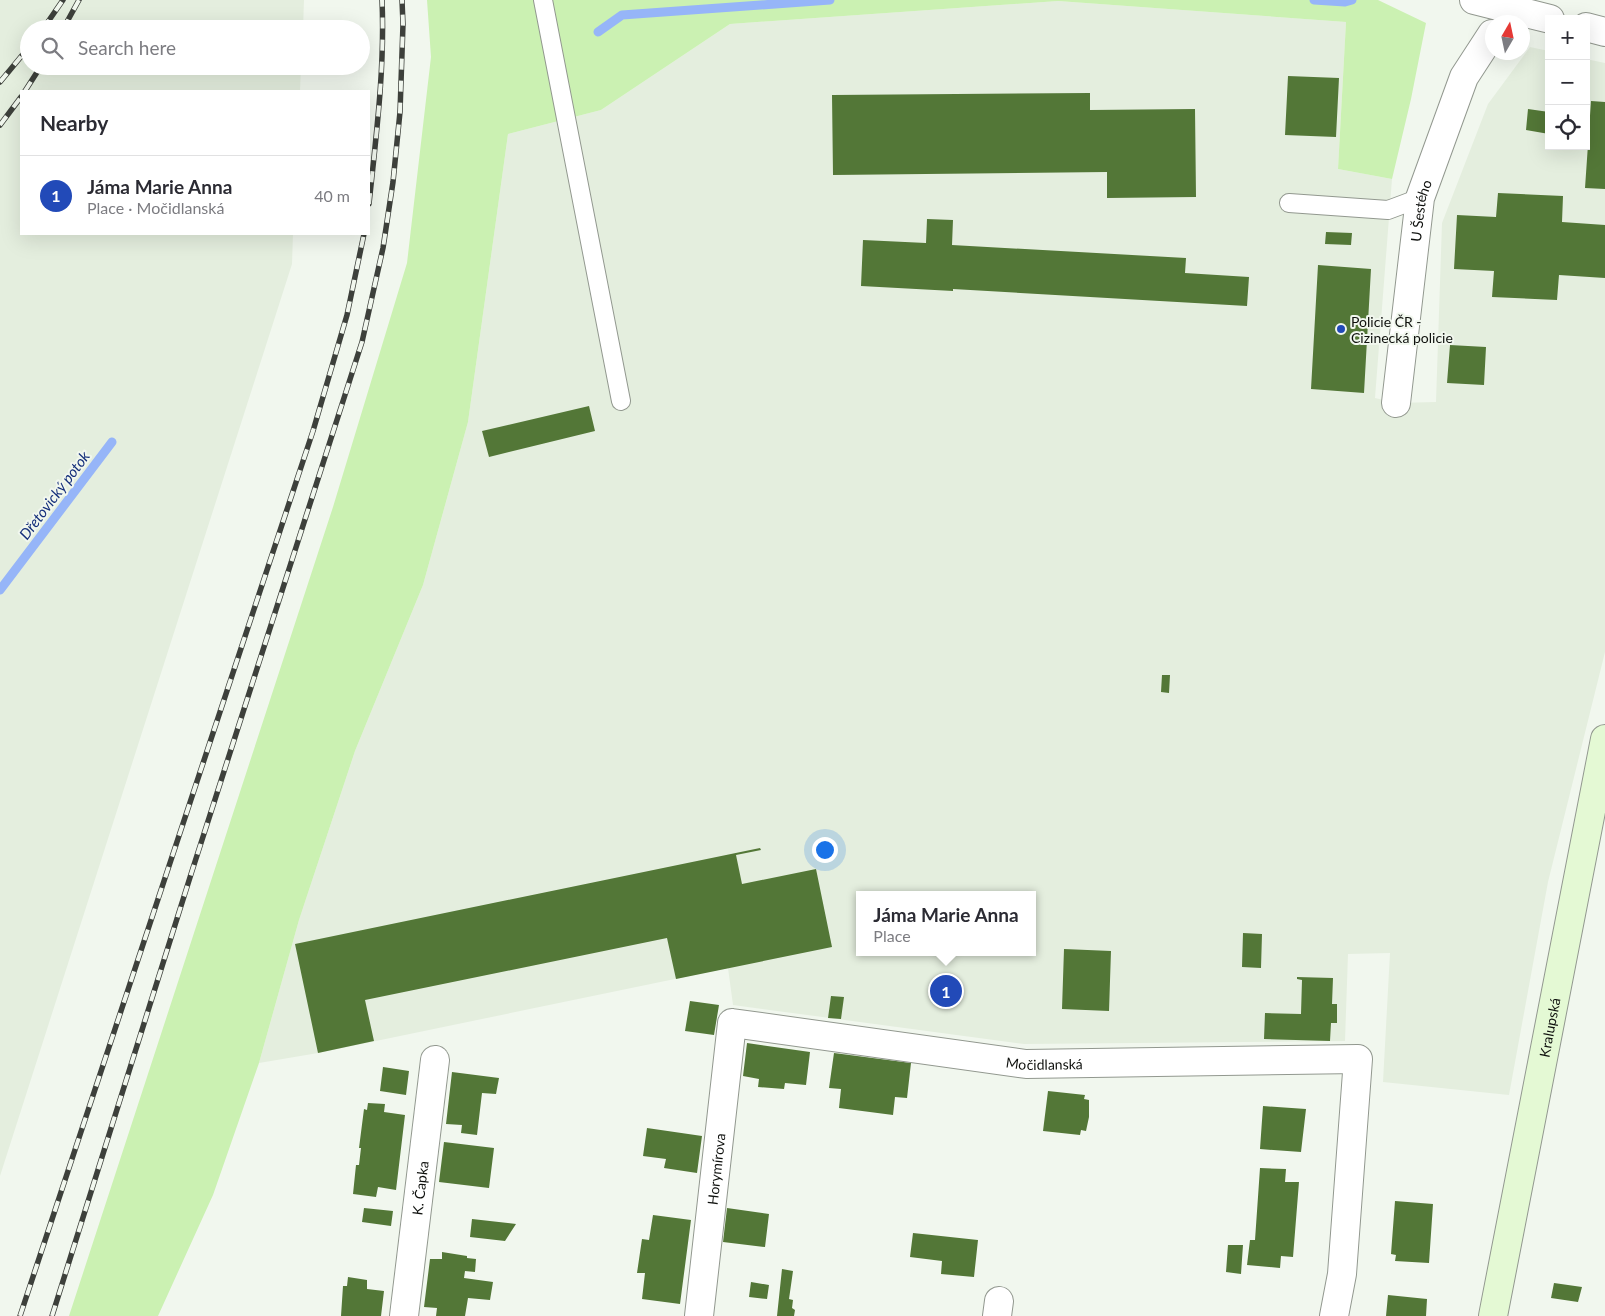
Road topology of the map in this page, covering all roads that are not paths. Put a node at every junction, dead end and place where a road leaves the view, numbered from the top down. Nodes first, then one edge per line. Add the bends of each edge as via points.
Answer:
1 (543, 0) edge
2 (1474, 0) edge
3 (1502, 15) edge
4 (1530, 18) edge
5 (1545, 19) edge
6 (1590, 29) edge
7 (1605, 32) edge
8 (1485, 45) edge
9 (1420, 198) junction
10 (1289, 202) dead end
11 (621, 401) dead end
12 (1396, 403) dead end
13 (1605, 739) edge
14 (732, 1023) joint
15 (435, 1060) dead end
16 (404, 1316) edge
17 (699, 1316) edge
18 (1334, 1316) edge
19 (1493, 1316) edge

1 - 11 lane
2 - 3 street
4 - 5 street
6 - 7 street
8 - 9 street, U Šestého via 1464,77
9 - 10 lane via 1388,210
9 - 12 street, U Šestého
13 - 19 main road, Kralupská
14 - 17 street, Horymírova
14 - 18 street, Močidlanská via 1026,1064 1358,1059 1342,1274
15 - 16 street, K. Čapka

